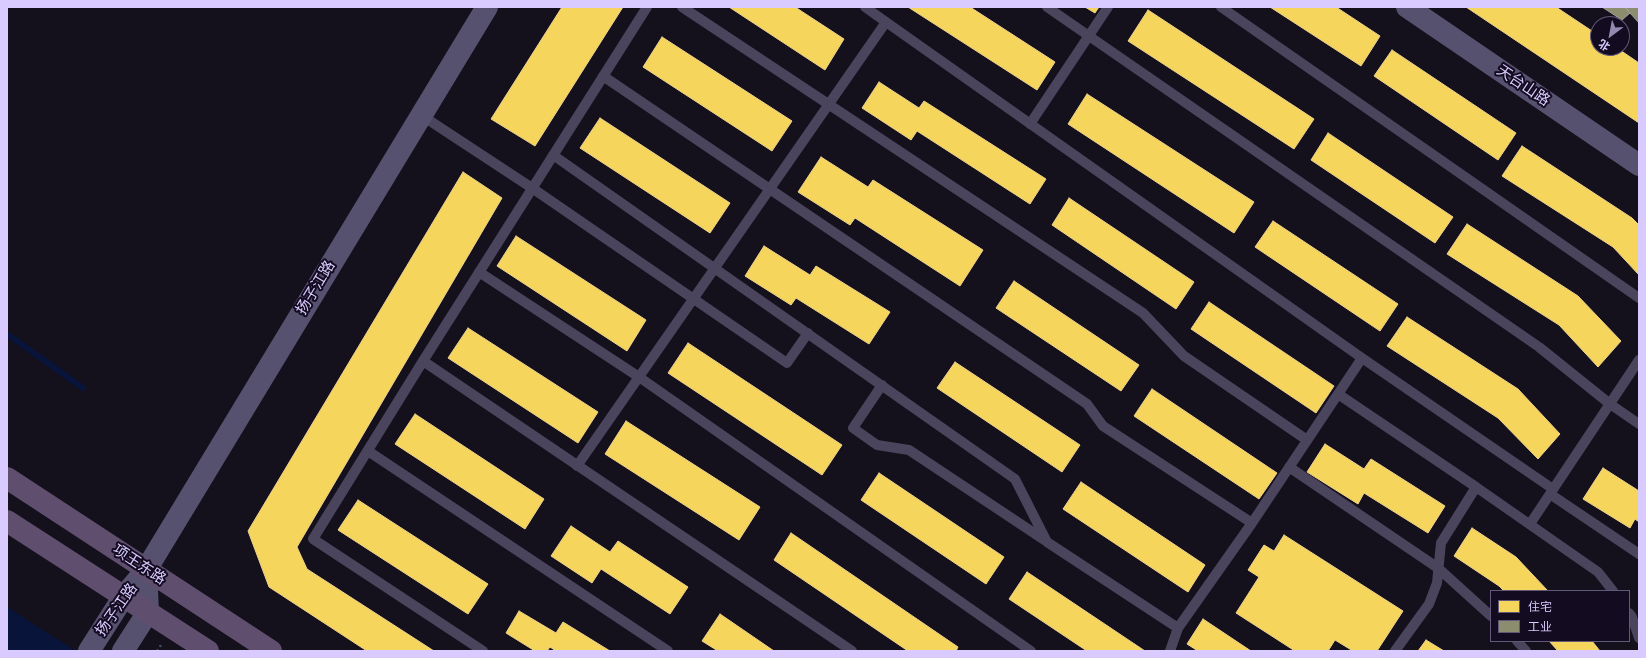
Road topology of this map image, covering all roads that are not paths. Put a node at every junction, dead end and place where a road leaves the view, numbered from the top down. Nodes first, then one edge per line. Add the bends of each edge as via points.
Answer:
1 (487, 7) edge
2 (647, 7) edge
3 (682, 7) edge
4 (865, 7) edge
5 (1047, 7) edge
6 (1108, 7) edge
7 (1222, 7) edge
8 (1407, 7) edge
9 (886, 22) junction
10 (1089, 36) junction
11 (603, 76) junction
12 (828, 106) junction
13 (420, 115) junction
14 (1030, 124) junction
15 (553, 155) junction
16 (1639, 165) edge
17 (532, 188) junction
18 (770, 189) junction
19 (715, 268) junction
20 (479, 272) junction
21 (1639, 298) edge
22 (693, 299) junction
23 (808, 333) junction
24 (1362, 358) junction
25 (1639, 360) edge
26 (423, 361) junction
27 (639, 377) junction
28 (882, 385) junction
29 (1338, 394) junction
30 (1610, 404) junction
31 (1639, 424) edge
32 (1307, 440) junction
33 (368, 451) junction
34 (577, 466) junction
35 (1290, 467) junction
36 (7, 478) edge
37 (1476, 487) junction
38 (1552, 492) junction
39 (7, 521) edge
40 (1252, 523) junction
41 (1530, 524) junction
42 (1047, 542) junction
43 (1639, 554) edge
44 (1438, 568) junction
45 (146, 570) junction
46 (1612, 590) edge
47 (124, 596) junction
48 (148, 612) junction
49 (1630, 614) edge
50 (1490, 615) edge
51 (1178, 628) junction
52 (1639, 638) edge
53 (1518, 642) edge
54 (90, 651) edge
55 (123, 651) edge
56 (208, 651) edge
57 (271, 651) edge
58 (483, 651) edge
59 (668, 651) edge
60 (852, 651) edge
61 (1031, 651) edge
62 (1170, 651) edge
63 (1395, 651) edge
64 (1526, 651) edge

1 - 13 street, 扬子江路
2 - 11 lane
3 - 12 lane
4 - 9 lane
5 - 10 lane
6 - 10 lane
7 - 21 lane
8 - 16 street, 天台山路
9 - 12 lane
9 - 14 lane
10 - 14 lane
10 - 30 lane via 1539,347
11 - 15 lane
11 - 18 lane
12 - 18 lane
12 - 32 lane via 1143,313 1184,356
13 - 17 lane
13 - 45 street, 扬子江路
14 - 24 lane
15 - 17 lane
15 - 19 lane
17 - 20 lane
17 - 22 lane
18 - 19 lane
18 - 40 lane via 1087,404 1103,426
19 - 22 lane
19 - 23 lane
20 - 26 lane
20 - 27 lane
22 - 23 lane via 787,363
22 - 27 lane
23 - 28 lane
24 - 29 lane
24 - 38 lane
25 - 30 lane
26 - 33 lane
26 - 34 lane
27 - 34 lane
27 - 61 lane
28 - 42 lane via 1016,479
28 - 42 lane via 853,428 877,445 909,450
29 - 32 lane
29 - 37 lane
30 - 31 lane
30 - 38 lane
32 - 35 lane
33 - 58 lane via 313,539
33 - 59 lane
34 - 60 lane
35 - 40 lane
35 - 44 lane
36 - 45 main road, 项王东路
37 - 41 lane
37 - 44 lane via 1441,543
38 - 41 lane
38 - 43 lane
39 - 47 main road
40 - 51 lane
41 - 46 lane via 1598,572
42 - 51 lane
44 - 50 lane
44 - 63 lane via 1437,583 1429,604
45 - 47 street, 扬子江路
45 - 48 street, 扬子江路
45 - 57 main road, 项王东路
47 - 48 main road
47 - 54 street, 扬子江路
48 - 55 street, 扬子江路
48 - 56 main road
49 - 52 lane
51 - 62 lane
53 - 64 lane

